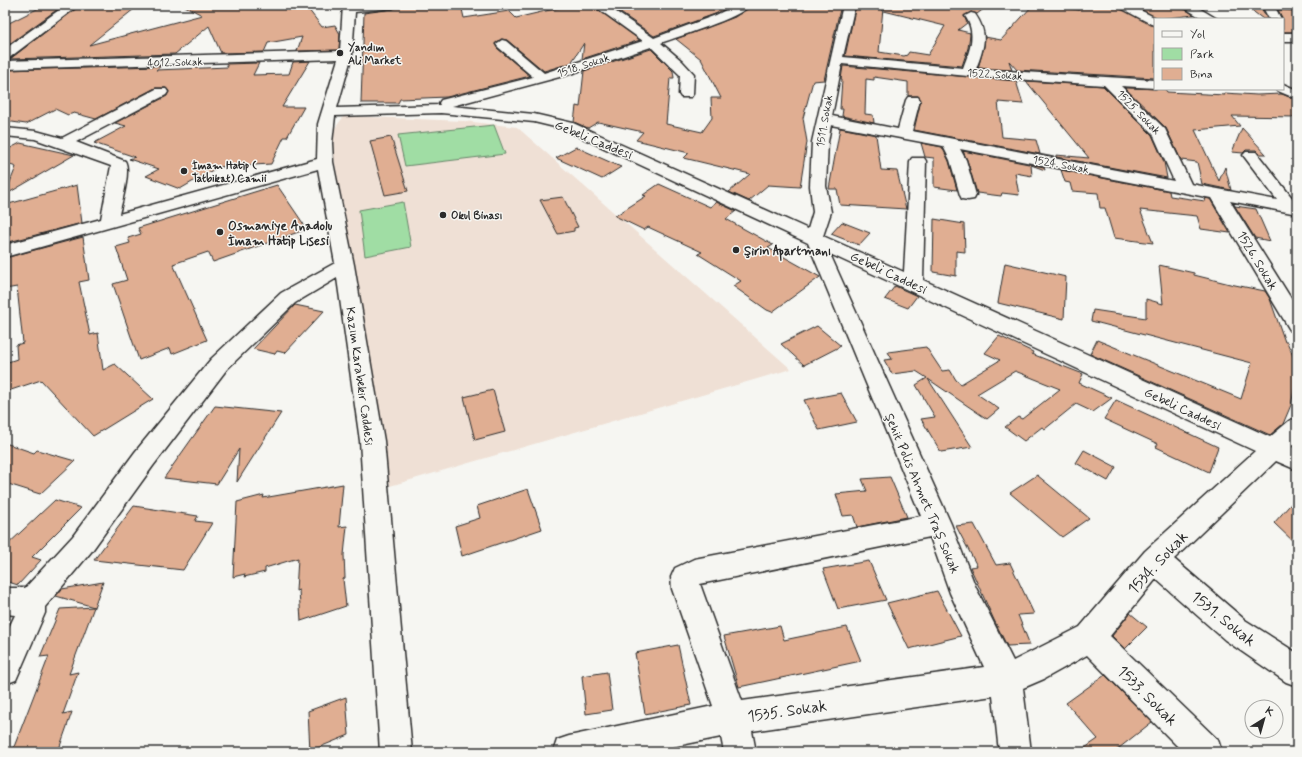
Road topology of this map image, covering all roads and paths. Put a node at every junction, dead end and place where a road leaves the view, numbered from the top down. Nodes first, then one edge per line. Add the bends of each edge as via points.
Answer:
1 (73, 5) edge
2 (393, 5) edge
3 (598, 5) edge
4 (744, 5) edge
5 (850, 5) edge
6 (1186, 5) edge
7 (1268, 5) edge
8 (1145, 6) dead end
9 (349, 7) edge
10 (1125, 7) edge
11 (971, 16) dead end
12 (1209, 18) edge
13 (1274, 18) edge
14 (1154, 22) edge
15 (1284, 37) edge
16 (1297, 37) edge
17 (652, 42) junction
18 (502, 44) dead end
19 (346, 55) junction
20 (5, 56) edge
21 (836, 60) junction
22 (5, 66) edge
23 (968, 72) junction
24 (542, 78) junction
25 (1109, 82) junction
26 (1154, 84) edge
27 (161, 92) dead end
28 (686, 94) dead end
29 (913, 100) dead end
30 (417, 109) junction
31 (329, 112) junction
32 (824, 119) junction
33 (5, 132) edge
34 (904, 134) junction
35 (948, 142) junction
36 (63, 143) junction
37 (1251, 155) dead end
38 (918, 161) dead end
39 (326, 162) junction
40 (1185, 188) junction
41 (968, 195) dead end
42 (1218, 195) junction
43 (1294, 209) edge
44 (109, 222) junction
45 (814, 237) junction
46 (5, 251) edge
47 (345, 265) junction
48 (913, 283) junction
49 (1297, 325) edge
50 (1297, 427) edge
51 (1272, 450) junction
52 (1297, 460) edge
53 (938, 524) junction
54 (1156, 560) junction
55 (18, 602) edge
56 (1090, 637) junction
57 (5, 669) edge
58 (1297, 671) edge
59 (1006, 679) junction
60 (733, 718) junction
61 (396, 752) edge
62 (569, 752) edge
63 (740, 752) edge
64 (1015, 752) edge
65 (1206, 752) edge

1 - 20 street
2 - 9 street
3 - 17 street
4 - 17 street, 1518. Sokak via 724,16
5 - 21 street, 1511. Sokak
6 - 12 street
7 - 13 street
8 - 10 street
9 - 19 street, Kazım Karabekir Caddesi
10 - 14 street
11 - 23 street via 978,26 980,38
15 - 16 street
17 - 24 street, 1518. Sokak
17 - 28 street via 687,74
18 - 24 street
19 - 22 street, 4012. Sokak
19 - 31 street, Kazım Karabekir Caddesi
21 - 23 street, 1522. Sokak
21 - 32 street, 1511. Sokak
23 - 25 street, 1522. Sokak
24 - 30 street, 1518. Sokak
25 - 26 street, 1522. Sokak
25 - 40 street, 1525. Sokak via 1160,132
27 - 36 street
29 - 34 street
30 - 31 street, Gebeli Caddesi
30 - 45 street, Gebeli Caddesi via 490,113 556,122 591,135
31 - 39 street, Kazım Karabekir Caddesi via 325,124
32 - 34 street, 1524. Sokak
32 - 45 street, 1511. Sokak via 818,163 822,212
33 - 36 street via 36,135
34 - 35 street, 1524. Sokak
35 - 40 street, 1524. Sokak
35 - 41 street via 958,160
36 - 44 street via 119,164
37 - 43 street
38 - 48 street
39 - 44 street
39 - 47 street, Kazım Karabekir Caddesi
40 - 42 street, 1524. Sokak
42 - 43 street, 1524. Sokak
42 - 49 street, 1526. Sokak
44 - 46 street
45 - 48 street, Gebeli Caddesi
45 - 53 street, Şehit Polis Ahmet Traş Sokak
47 - 55 street via 288,298 219,364 144,459 82,544
47 - 61 street, Kazım Karabekir Caddesi via 372,441
48 - 51 street, Gebeli Caddesi
50 - 51 street, 1534. Sokak
51 - 52 street, Gebeli Caddesi
51 - 54 street, 1534. Sokak
53 - 59 street, Şehit Polis Ahmet Traş Sokak via 964,593
53 - 60 street via 694,572 685,577 686,589
54 - 56 street, 1534. Sokak
54 - 58 street, 1531. Sokak via 1235,630
55 - 57 street via 31,613
56 - 59 street, 1534. Sokak via 1034,668
56 - 65 street, 1533. Sokak
59 - 60 street, 1535. Sokak
59 - 64 street, Şehit Polis Ahmet Traş Sokak
60 - 62 street, 1535. Sokak
60 - 63 street

